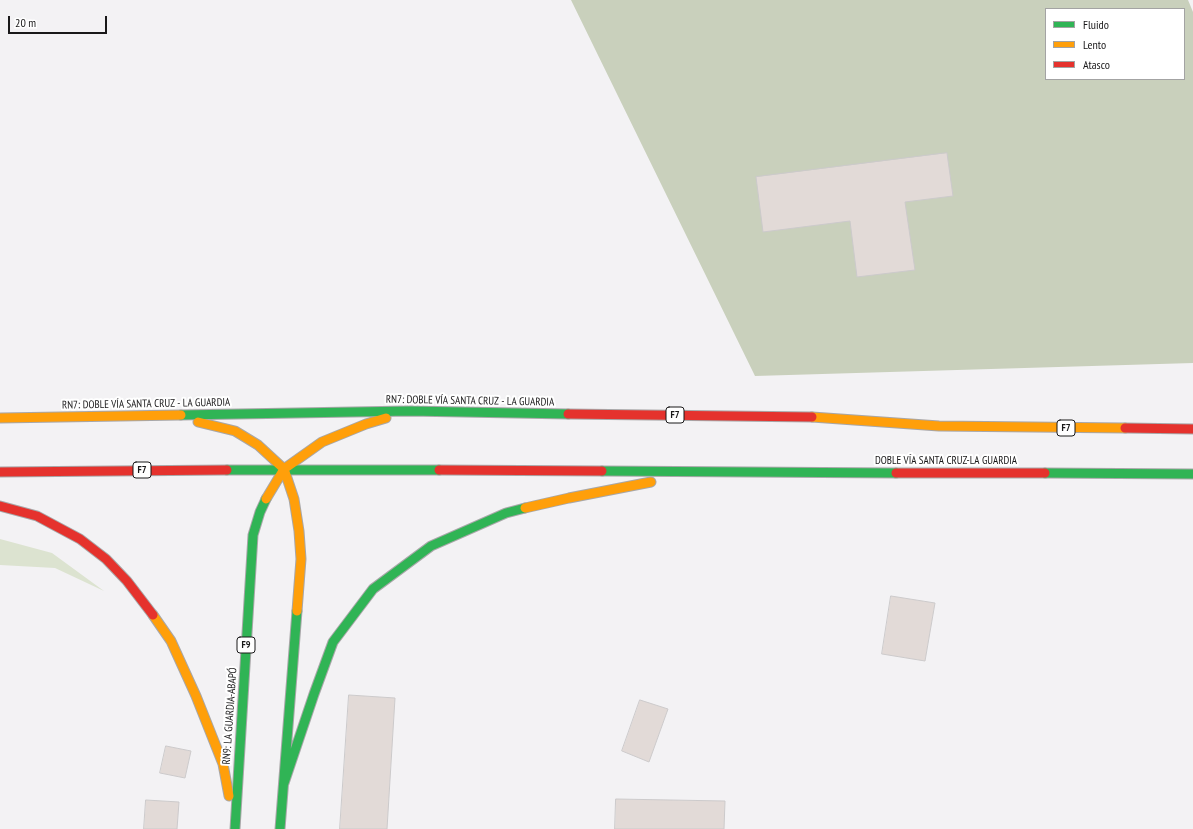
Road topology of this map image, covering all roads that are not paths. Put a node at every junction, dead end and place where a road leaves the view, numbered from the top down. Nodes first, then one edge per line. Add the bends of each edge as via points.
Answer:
1 (410, 411) junction
2 (173, 415) junction
3 (0, 418) edge
4 (1193, 429) edge
5 (284, 469) junction
6 (0, 472) edge
7 (700, 472) junction
8 (1193, 474) edge
9 (0, 506) edge
10 (284, 783) junction
11 (235, 829) edge
12 (280, 829) edge

1 - 2 highway, RN7: DOBLE VÍA SANTA CRUZ - LA GUARDIA / F7
1 - 4 highway, RN7: DOBLE VÍA SANTA CRUZ - LA GUARDIA / F7 via 808,417 939,426
1 - 5 highway, RN9: LA GUARDIA-ABAPÓ / F9 via 366,424 322,442
2 - 3 highway, RN7: DOBLE VÍA SANTA CRUZ - LA GUARDIA / F7
2 - 5 highway via 235,431 258,445
5 - 6 highway, F7
5 - 7 highway, F7
5 - 10 highway via 294,499 301,559
5 - 11 highway, RN9: LA GUARDIA-ABAPÓ / F9 via 268,494 253,535
7 - 8 highway, DOBLE VÍA SANTA CRUZ-LA GUARDIA / F7
7 - 10 highway via 506,512 431,546 373,589 333,642
9 - 11 highway via 37,516 80,539 117,570 150,610 170,641 196,696 223,764
10 - 12 highway

